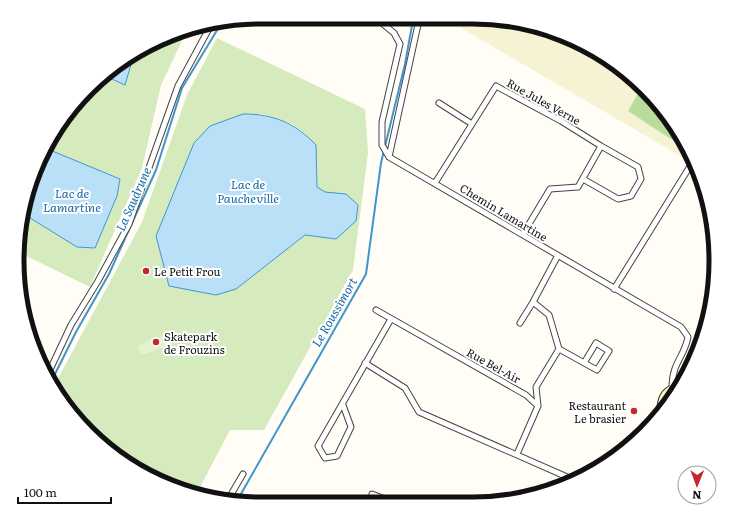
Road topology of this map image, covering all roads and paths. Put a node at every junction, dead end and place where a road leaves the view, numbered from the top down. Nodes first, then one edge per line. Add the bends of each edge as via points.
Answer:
1 (383, 24) edge
2 (418, 24) edge
3 (209, 30) edge
4 (439, 103) dead end
5 (472, 124) junction
6 (601, 146) junction
7 (389, 157) junction
8 (690, 167) edge
9 (583, 179) junction
10 (434, 183) junction
11 (523, 234) junction
12 (558, 257) junction
13 (614, 289) junction
14 (533, 302) junction
15 (376, 310) dead end
16 (391, 319) junction
17 (520, 323) dead end
18 (559, 349) junction
19 (365, 363) junction
20 (584, 363) junction
21 (50, 369) edge
22 (674, 385) edge
23 (670, 390) edge
24 (662, 401) edge
25 (343, 405) junction
26 (538, 406) junction
27 (517, 454) junction
28 (243, 474) dead end
29 (568, 477) edge
30 (372, 494) dead end
31 (232, 495) edge
32 (380, 497) edge

1 - 7 street, Chemin Lamartine via 394,33 400,44 382,122 382,145
2 - 7 street
3 - 21 street via 178,86 129,224 71,325
4 - 5 street
5 - 6 street, Rue Jules Verne via 496,86
5 - 10 street, Rue Jules Verne
6 - 9 street
6 - 9 street via 638,167 641,180 631,196 618,199
7 - 10 street, Chemin Lamartine
8 - 13 street
9 - 11 street via 578,187 550,189
10 - 11 street, Chemin Lamartine
11 - 12 street, Chemin Lamartine
12 - 13 street, Chemin Lamartine
12 - 14 street
13 - 22 street, Chemin Lamartine via 680,328 688,337 687,345 674,367
14 - 17 street
14 - 18 street via 549,315
15 - 16 street, Rue Bel-Air
16 - 19 street
16 - 26 street, Rue Bel-Air via 526,395
18 - 20 street
18 - 26 street via 536,387
19 - 25 street
19 - 27 street via 405,388 419,412
20 - 20 street via 596,343 609,351 597,370
23 - 24 main road via 665,393
25 - 25 street via 318,446 325,458 337,456 351,427
26 - 27 street
27 - 29 street
28 - 31 street
30 - 32 street

